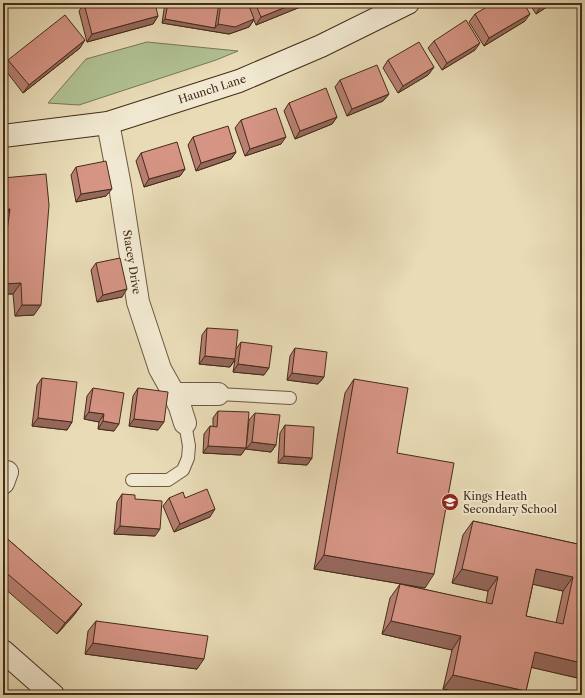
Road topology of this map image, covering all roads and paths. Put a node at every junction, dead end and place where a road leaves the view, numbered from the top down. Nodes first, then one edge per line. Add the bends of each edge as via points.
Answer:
1 (408, 3) edge
2 (108, 123) junction
3 (3, 136) edge
4 (174, 394) junction
5 (218, 394) joint
6 (290, 398) dead end
7 (185, 423) joint
8 (132, 480) dead end
9 (3, 651) edge
10 (53, 695) edge

1 - 2 street, Haunch Lane via 321,46 239,81
2 - 3 street, Haunch Lane
2 - 4 street, Stacey Drive via 138,302 160,369
4 - 5 street
4 - 7 street, Stacey Drive
5 - 6 lane
7 - 8 lane via 189,446 183,470 168,480
9 - 10 street

